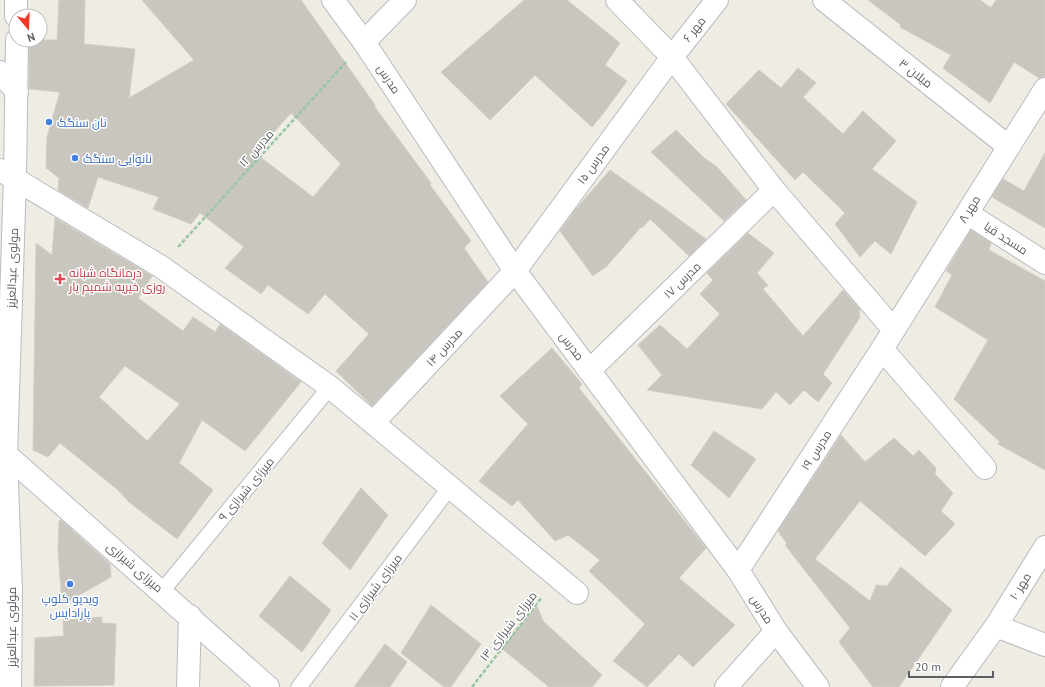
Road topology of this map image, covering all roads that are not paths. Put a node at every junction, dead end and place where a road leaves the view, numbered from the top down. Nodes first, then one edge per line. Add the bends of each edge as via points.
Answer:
1 (333, 0) edge
2 (404, 0) edge
3 (617, 0) edge
4 (717, 0) edge
5 (824, 0) edge
6 (364, 42) junction
7 (16, 48) edge
8 (672, 57) junction
9 (0, 72) edge
10 (1045, 89) edge
11 (17, 92) junction
12 (1009, 147) junction
13 (8, 174) edge
14 (774, 190) junction
15 (967, 213) junction
16 (1045, 263) edge
17 (515, 271) junction
18 (894, 330) junction
19 (882, 349) junction
20 (590, 370) junction
21 (330, 387) junction
22 (373, 423) junction
23 (3, 452) edge
24 (985, 468) dead end
25 (450, 487) junction
26 (1045, 547) edge
27 (738, 570) junction
28 (6, 591) edge
29 (162, 591) junction
30 (577, 592) dead end
31 (190, 616) junction
32 (996, 626) junction
33 (776, 631) junction
34 (1045, 645) edge
35 (10, 687) edge
36 (188, 687) edge
37 (268, 687) edge
38 (299, 687) edge
39 (726, 687) edge
40 (818, 687) edge
41 (952, 687) edge

1 - 6 street, مدرس
2 - 6 street
3 - 8 street
4 - 8 street, مهر ۶
5 - 12 street, میلان ۳
6 - 17 street, مدرس
7 - 11 street, مولوی عبدالعزیز
8 - 14 street
8 - 17 street, مدرس ۱۵
9 - 11 street
10 - 12 street, مهر ۸
11 - 13 street, مولوی عبدالعزیز
12 - 15 street, مهر ۸
13 - 21 street via 160,266
13 - 23 street, مولوی عبدالعزیز
14 - 18 street
14 - 20 street, مدرس ۱۷
15 - 16 street, مسجد قبا
15 - 18 street, مهر ۸
17 - 20 street, مدرس
17 - 22 street, مدرس ۱۴
18 - 19 street, مدرس ۱۹
19 - 24 street
19 - 27 street, مدرس ۱۹
20 - 27 street, مدرس
21 - 22 street
21 - 29 lane, میرزای شیرازی ۹
22 - 25 street
23 - 28 street, مولوی عبدالعزیز
23 - 29 street, میرزای شیرازی
25 - 30 street
25 - 38 lane, میرزای شیرازی ۱۱
26 - 32 street, مهر ۱۰
27 - 33 street, مدرس
28 - 35 street, مولوی عبدالعزیز
29 - 31 street, میرزای شیرازی
31 - 36 street
31 - 37 street, میرزای شیرازی
32 - 34 street
32 - 41 street, مهر ۱۰
33 - 39 street
33 - 40 street, مدرس

